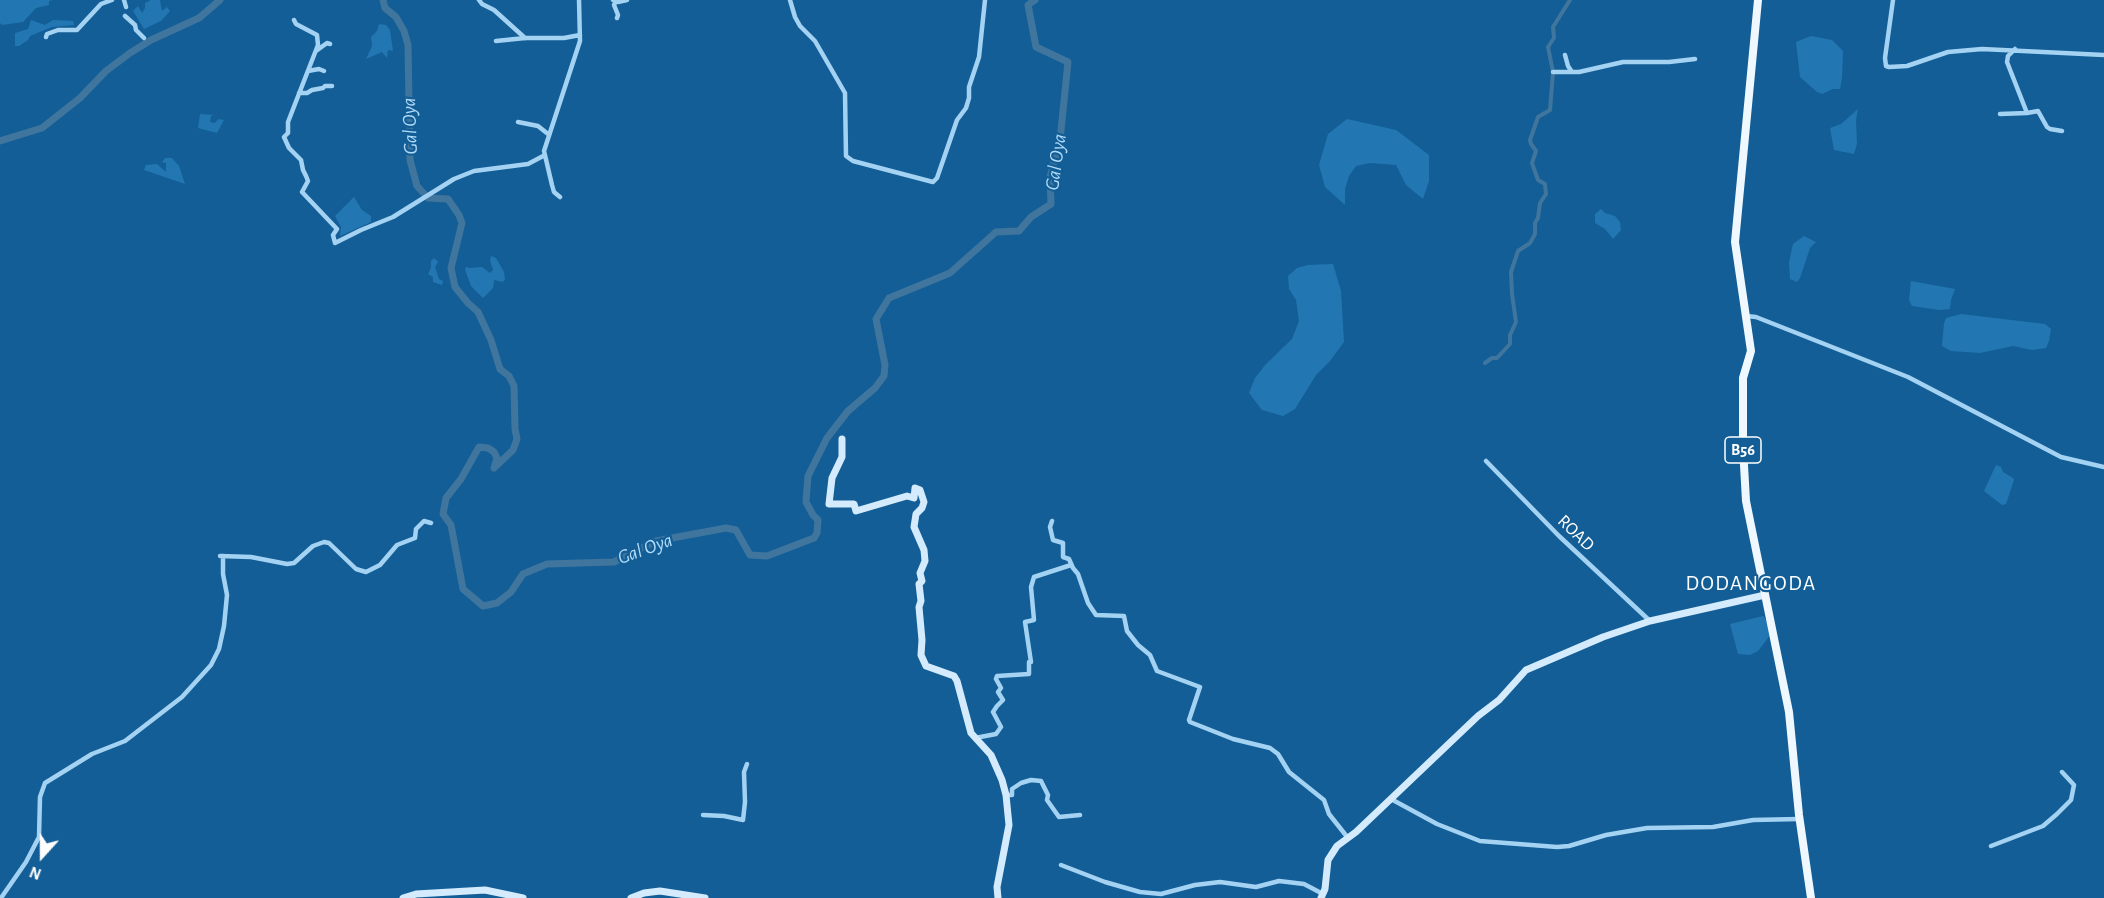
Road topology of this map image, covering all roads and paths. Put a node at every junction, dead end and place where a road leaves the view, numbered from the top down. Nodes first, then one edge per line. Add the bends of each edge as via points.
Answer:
1 (112, 0) edge
2 (124, 0) edge
3 (479, 0) edge
4 (627, 0) edge
5 (790, 0) edge
6 (985, 0) edge
7 (1758, 0) edge
8 (1893, 0) edge
9 (580, 1) edge
10 (615, 1) edge
11 (126, 7) dead end
12 (125, 16) dead end
13 (617, 18) dead end
14 (294, 20) dead end
15 (580, 35) junction
16 (46, 37) dead end
17 (525, 38) junction
18 (144, 39) dead end
19 (496, 41) dead end
20 (330, 44) dead end
21 (2015, 49) junction
22 (316, 51) junction
23 (2104, 55) edge
24 (1565, 56) dead end
25 (1695, 59) dead end
26 (324, 71) dead end
27 (308, 72) junction
28 (1553, 72) dead end
29 (1572, 72) junction
30 (332, 86) dead end
31 (299, 93) junction
32 (2027, 113) junction
33 (2000, 114) dead end
34 (518, 122) dead end
35 (2062, 131) dead end
36 (548, 134) junction
37 (545, 155) junction
38 (560, 198) dead end
39 (1745, 315) junction
40 (842, 439) dead end
41 (1486, 461) dead end
42 (2104, 467) edge
43 (1052, 521) dead end
44 (431, 523) dead end
45 (1071, 565) junction
46 (1765, 595) junction
47 (1650, 621) junction
48 (975, 738) junction
49 (747, 764) dead end
50 (2061, 772) dead end
51 (1006, 795) junction
52 (1391, 799) junction
53 (703, 815) dead end
54 (1080, 815) dead end
55 (1799, 819) junction
56 (1348, 838) junction
57 (1991, 846) dead end
58 (1061, 865) dead end
59 (1322, 896) edge
60 (1, 898) edge
61 (403, 898) edge
62 (523, 898) edge
63 (631, 898) edge
64 (705, 898) edge
65 (998, 898) edge
66 (1811, 898) edge

1 - 16 street via 101,4 77,30 58,30
2 - 11 street
3 - 17 street
4 - 10 street
5 - 6 street via 800,26 815,41 845,93 846,156 933,182 969,98 979,57
7 - 39 main road, B56 via 1736,242
8 - 21 street via 1885,58 1889,67 1907,66 1948,51
9 - 15 street
10 - 13 street
12 - 18 street
14 - 22 street via 318,35
15 - 17 street
15 - 36 street
17 - 19 street
20 - 22 street
21 - 23 street
21 - 32 street via 2007,62
22 - 27 street
24 - 29 street
25 - 29 street via 1611,64
26 - 27 street
27 - 31 street
28 - 29 street
30 - 31 street
31 - 37 street via 284,137 303,165 308,181 302,192 337,229 333,235 335,243 393,217 454,179 474,171 525,165
32 - 33 street
32 - 35 street via 2038,111 2047,127
34 - 36 street via 538,126
36 - 37 street
37 - 38 street via 554,192
39 - 42 street via 1908,377 2061,457
39 - 46 main road, B56 via 1751,351 1743,378 1746,501
40 - 48 main road via 842,457 832,478 830,504 854,504 856,511 908,496 914,498 915,488 920,490 924,502 914,526 925,561 919,584 921,655 926,666 954,676
41 - 47 street, ROAD
43 - 45 street via 1053,540 1063,543 1063,557
44 - 60 street via 424,521 416,529 415,538 397,545 380,565 366,572 356,570 324,542 287,564 222,556 227,595 224,626 211,665 182,697 125,741 92,754 45,783 40,797 39,837
45 - 48 street via 1034,577 1034,620 1025,621 1029,674 997,676 1001,688 998,693 1003,700 993,712 1000,727 996,734
45 - 56 street via 1096,615 1124,616 1127,631 1150,655 1157,671 1200,687 1190,722 1270,748 1289,772 1324,800 1329,814
46 - 47 main road
46 - 55 main road, B56 via 1789,712
47 - 52 main road via 1526,670 1500,700
48 - 51 main road via 991,755
49 - 53 street via 743,820
50 - 57 street via 2074,785 2071,800 2043,826
51 - 54 street via 1012,795 1012,789 1022,783 1041,781 1047,800 1059,817
51 - 65 main road via 1009,825
52 - 55 street via 1480,841 1557,847 1647,828
52 - 56 main road
55 - 66 main road, B56
56 - 59 main road via 1328,860
58 - 59 street via 1140,892 1161,894 1220,882 1256,887 1279,881 1304,884
61 - 62 main road via 485,890
63 - 64 main road via 660,891

